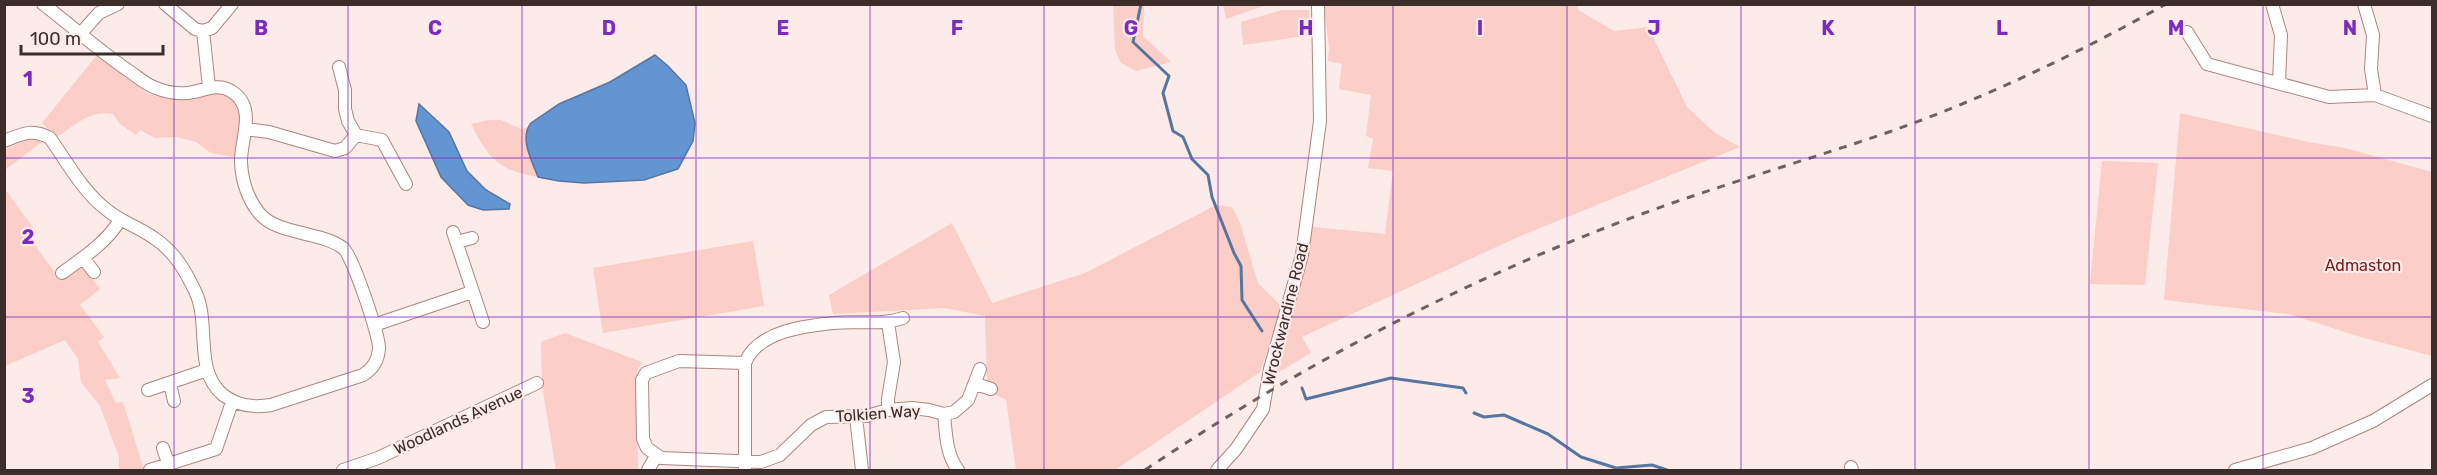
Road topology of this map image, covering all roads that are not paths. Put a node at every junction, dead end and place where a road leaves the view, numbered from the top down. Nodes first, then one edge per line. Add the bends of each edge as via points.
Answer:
1 (43, 4) edge
2 (118, 4) edge
3 (165, 4) edge
4 (232, 4) edge
5 (1318, 4) edge
6 (2272, 4) edge
7 (2364, 4) edge
8 (203, 31) junction
9 (81, 33) junction
10 (2187, 33) dead end
11 (339, 67) dead end
12 (2279, 82) junction
13 (209, 87) junction
14 (2375, 95) junction
15 (2433, 116) edge
16 (245, 129) junction
17 (356, 135) junction
18 (4, 141) edge
19 (406, 184) dead end
20 (120, 220) junction
21 (472, 238) dead end
22 (83, 258) junction
23 (94, 272) dead end
24 (62, 273) dead end
25 (472, 292) junction
26 (903, 318) dead end
27 (483, 322) dead end
28 (888, 323) junction
29 (374, 325) junction
30 (746, 363) junction
31 (980, 369) dead end
32 (207, 370) junction
33 (537, 382) dead end
34 (170, 384) junction
35 (976, 384) junction
36 (2430, 387) edge
37 (148, 390) dead end
38 (991, 390) dead end
39 (174, 401) dead end
40 (232, 402) junction
41 (888, 410) junction
42 (944, 414) junction
43 (856, 417) junction
44 (163, 448) dead end
45 (656, 456) junction
46 (378, 458) junction
47 (168, 463) junction
48 (745, 467) edge
49 (150, 470) edge
50 (343, 471) edge
51 (383, 471) edge
52 (648, 471) edge
53 (861, 471) edge
54 (958, 471) edge
55 (1216, 471) edge
56 (2235, 471) edge

1 - 9 street
2 - 9 street via 99,13
3 - 8 street via 195,29
4 - 8 street via 212,28
5 - 55 street, Wrockwardine Road via 1320,121 1302,255 1270,369 1263,410
6 - 12 street via 2281,35
7 - 14 street via 2373,35 2371,69
8 - 13 street
9 - 13 street via 152,87 188,93
10 - 12 street via 2207,64
11 - 17 street via 348,121
12 - 14 street via 2329,97
13 - 16 street via 223,88 237,97 246,112
14 - 15 street
16 - 17 street via 335,151 345,148
16 - 29 street via 243,182 260,214 272,223 332,241 347,252
17 - 19 street via 382,140
18 - 20 street via 28,131 50,138 97,202
20 - 22 street
20 - 32 street via 153,237 177,259 200,306
21 - 25 street via 455,237
22 - 23 street
22 - 24 street
25 - 27 street
25 - 29 street
26 - 28 street
28 - 30 street via 798,328 777,334 757,347
28 - 41 street via 894,362
29 - 40 street via 379,348 377,360 363,375 271,405 257,407
30 - 45 street via 679,361 646,373 642,380 643,439 646,448
30 - 48 street
31 - 35 street, Tolkien Way
32 - 34 street
32 - 40 street via 216,389
33 - 46 street, Woodlands Avenue
34 - 37 street
34 - 39 street
35 - 38 street
35 - 42 street, Tolkien Way via 968,400
36 - 56 street via 2373,421 2312,448
40 - 47 street via 216,448
41 - 42 street, Tolkien Way
41 - 43 street, Tolkien Way
42 - 54 street via 947,444
43 - 48 street, Tolkien Way via 825,417 780,455
43 - 53 street
44 - 47 street
45 - 48 street, Tolkien Way
45 - 52 street
46 - 50 street, Woodlands Avenue
46 - 51 street, Woodlands Avenue
47 - 49 street

